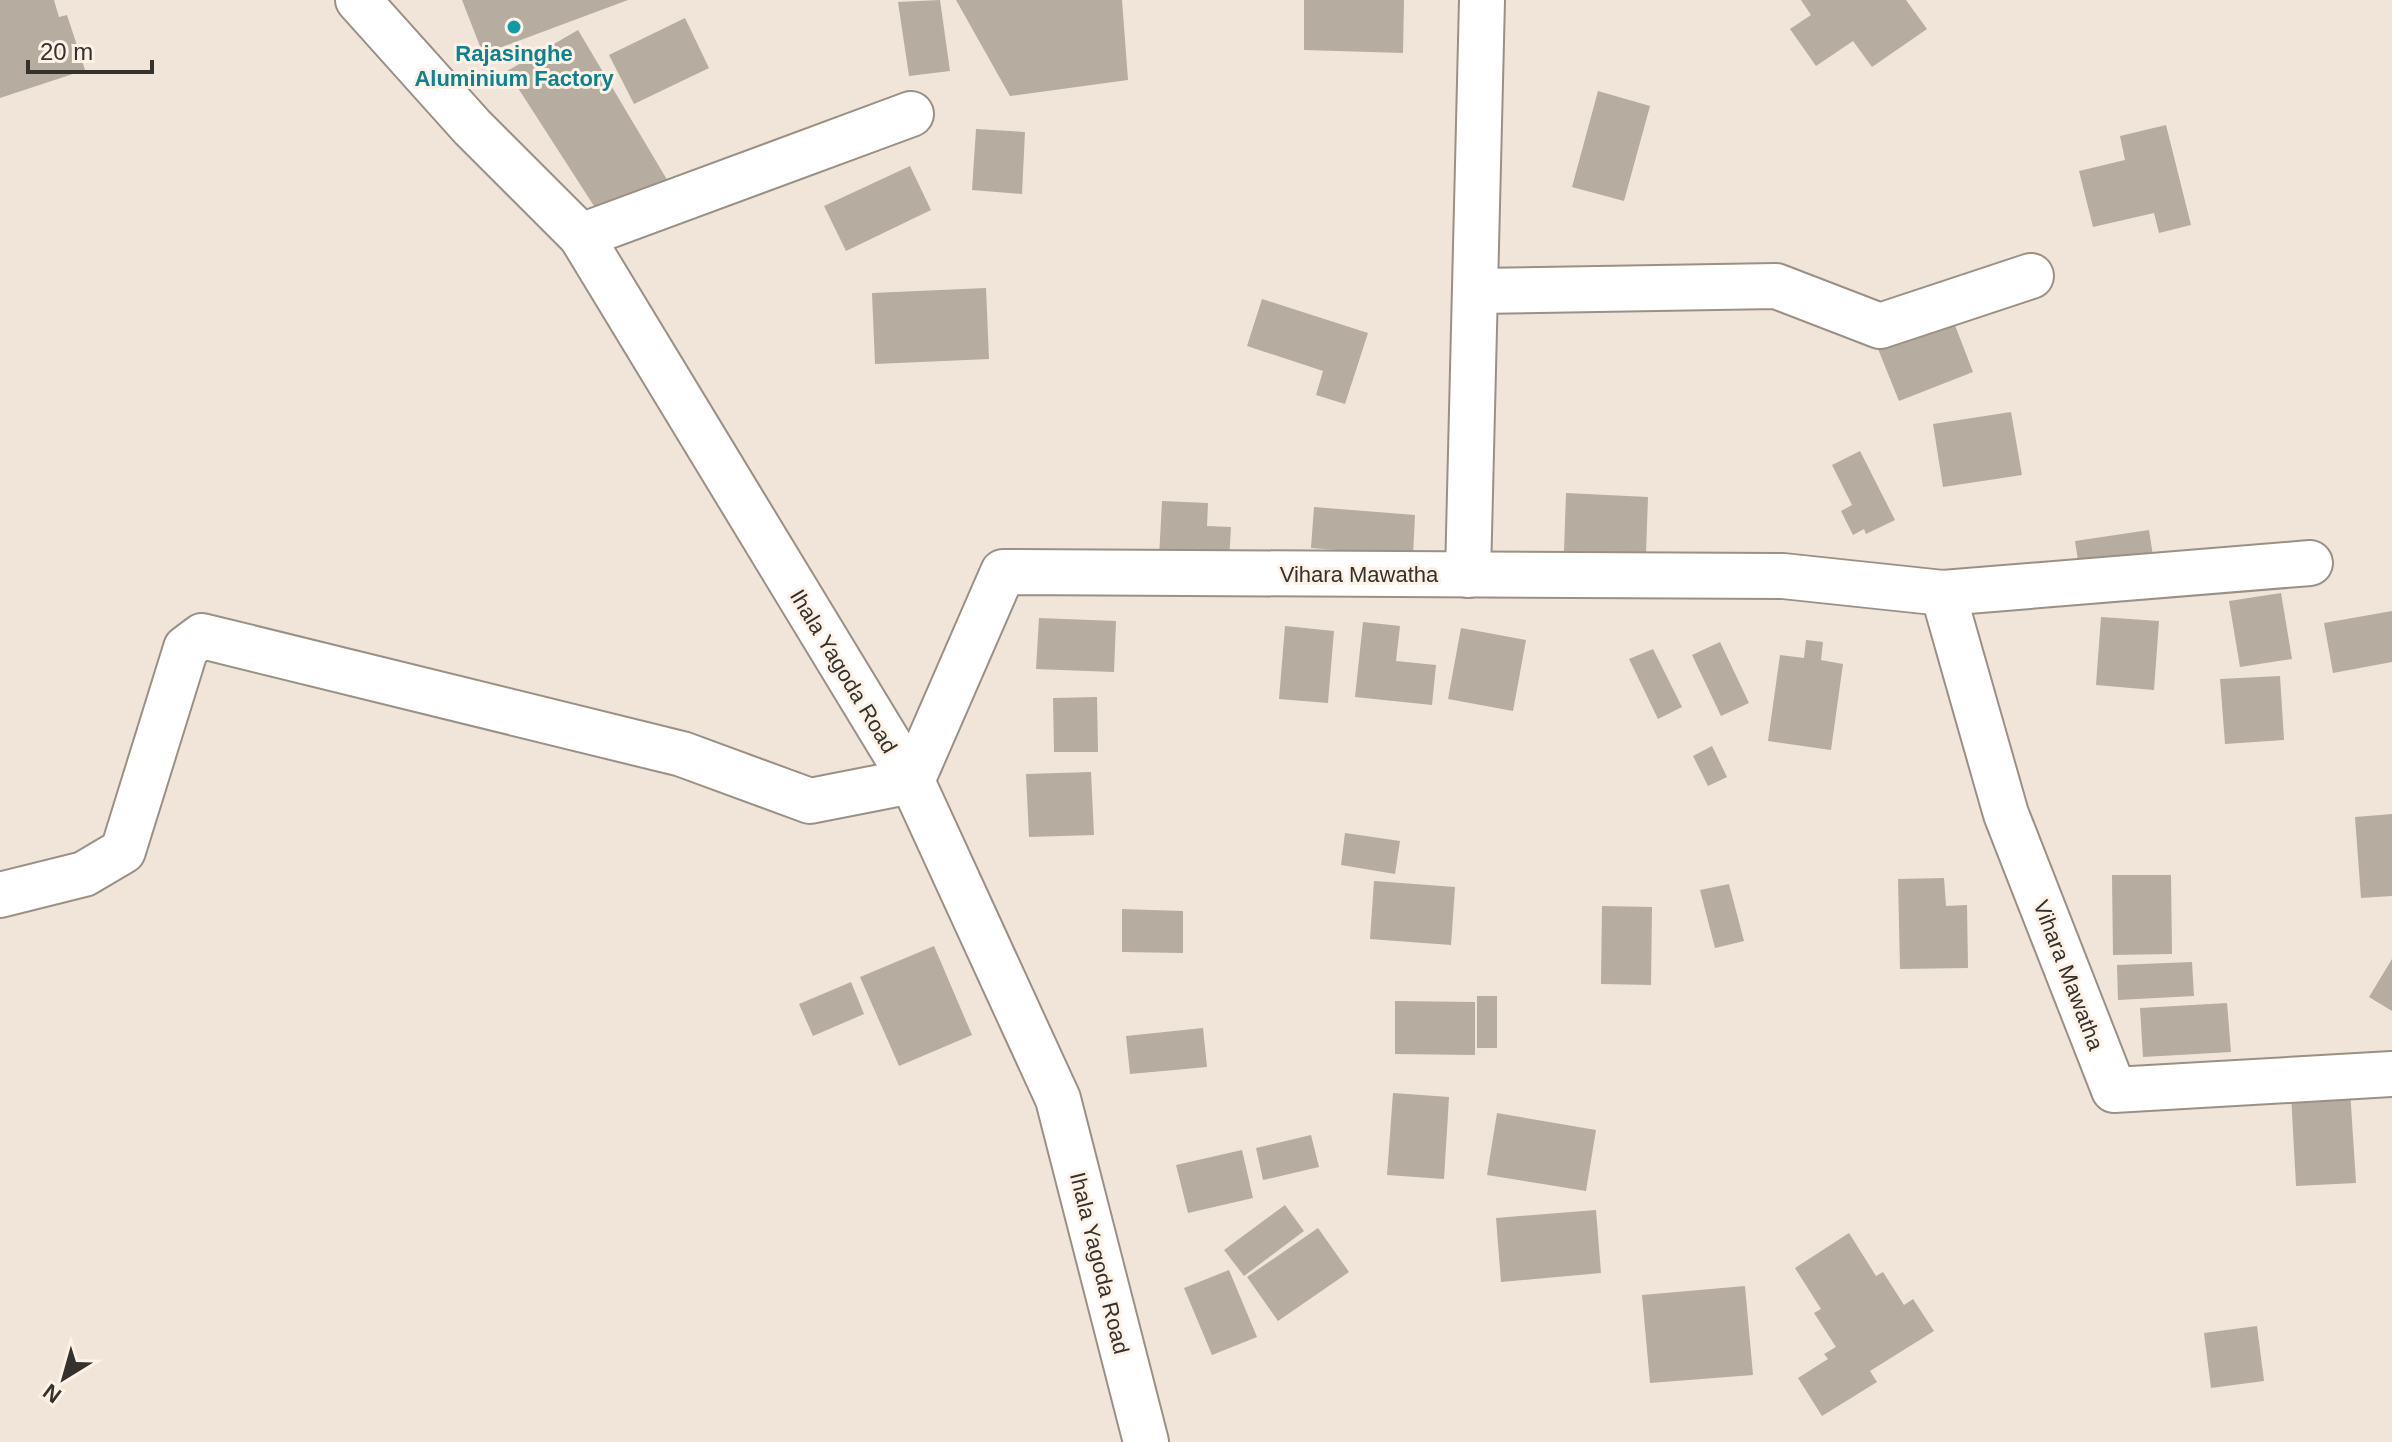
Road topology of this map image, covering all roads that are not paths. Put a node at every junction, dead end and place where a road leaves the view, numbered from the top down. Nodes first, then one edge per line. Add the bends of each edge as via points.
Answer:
1 (358, 0) edge
2 (1482, 0) edge
3 (911, 114) dead end
4 (581, 236) junction
5 (2031, 276) dead end
6 (1476, 291) junction
7 (2310, 563) dead end
8 (1468, 575) junction
9 (1943, 593) junction
10 (912, 781) junction
11 (0, 895) edge
12 (2392, 1074) edge
13 (1146, 1442) edge

1 - 4 street, Ihala Yagoda Road via 472,127
2 - 6 street
3 - 4 street
4 - 10 street, Ihala Yagoda Road
5 - 6 street via 1880,326 1776,286
6 - 8 street
7 - 9 street, Vihara Mawatha
8 - 9 street, Vihara Mawatha via 1783,576
8 - 10 street, Vihara Mawatha via 1003,572
9 - 12 street, Vihara Mawatha via 2006,814 2114,1090
10 - 11 street via 810,801 682,754 202,636 186,648 123,851 84,874
10 - 13 street, Ihala Yagoda Road via 1058,1099

